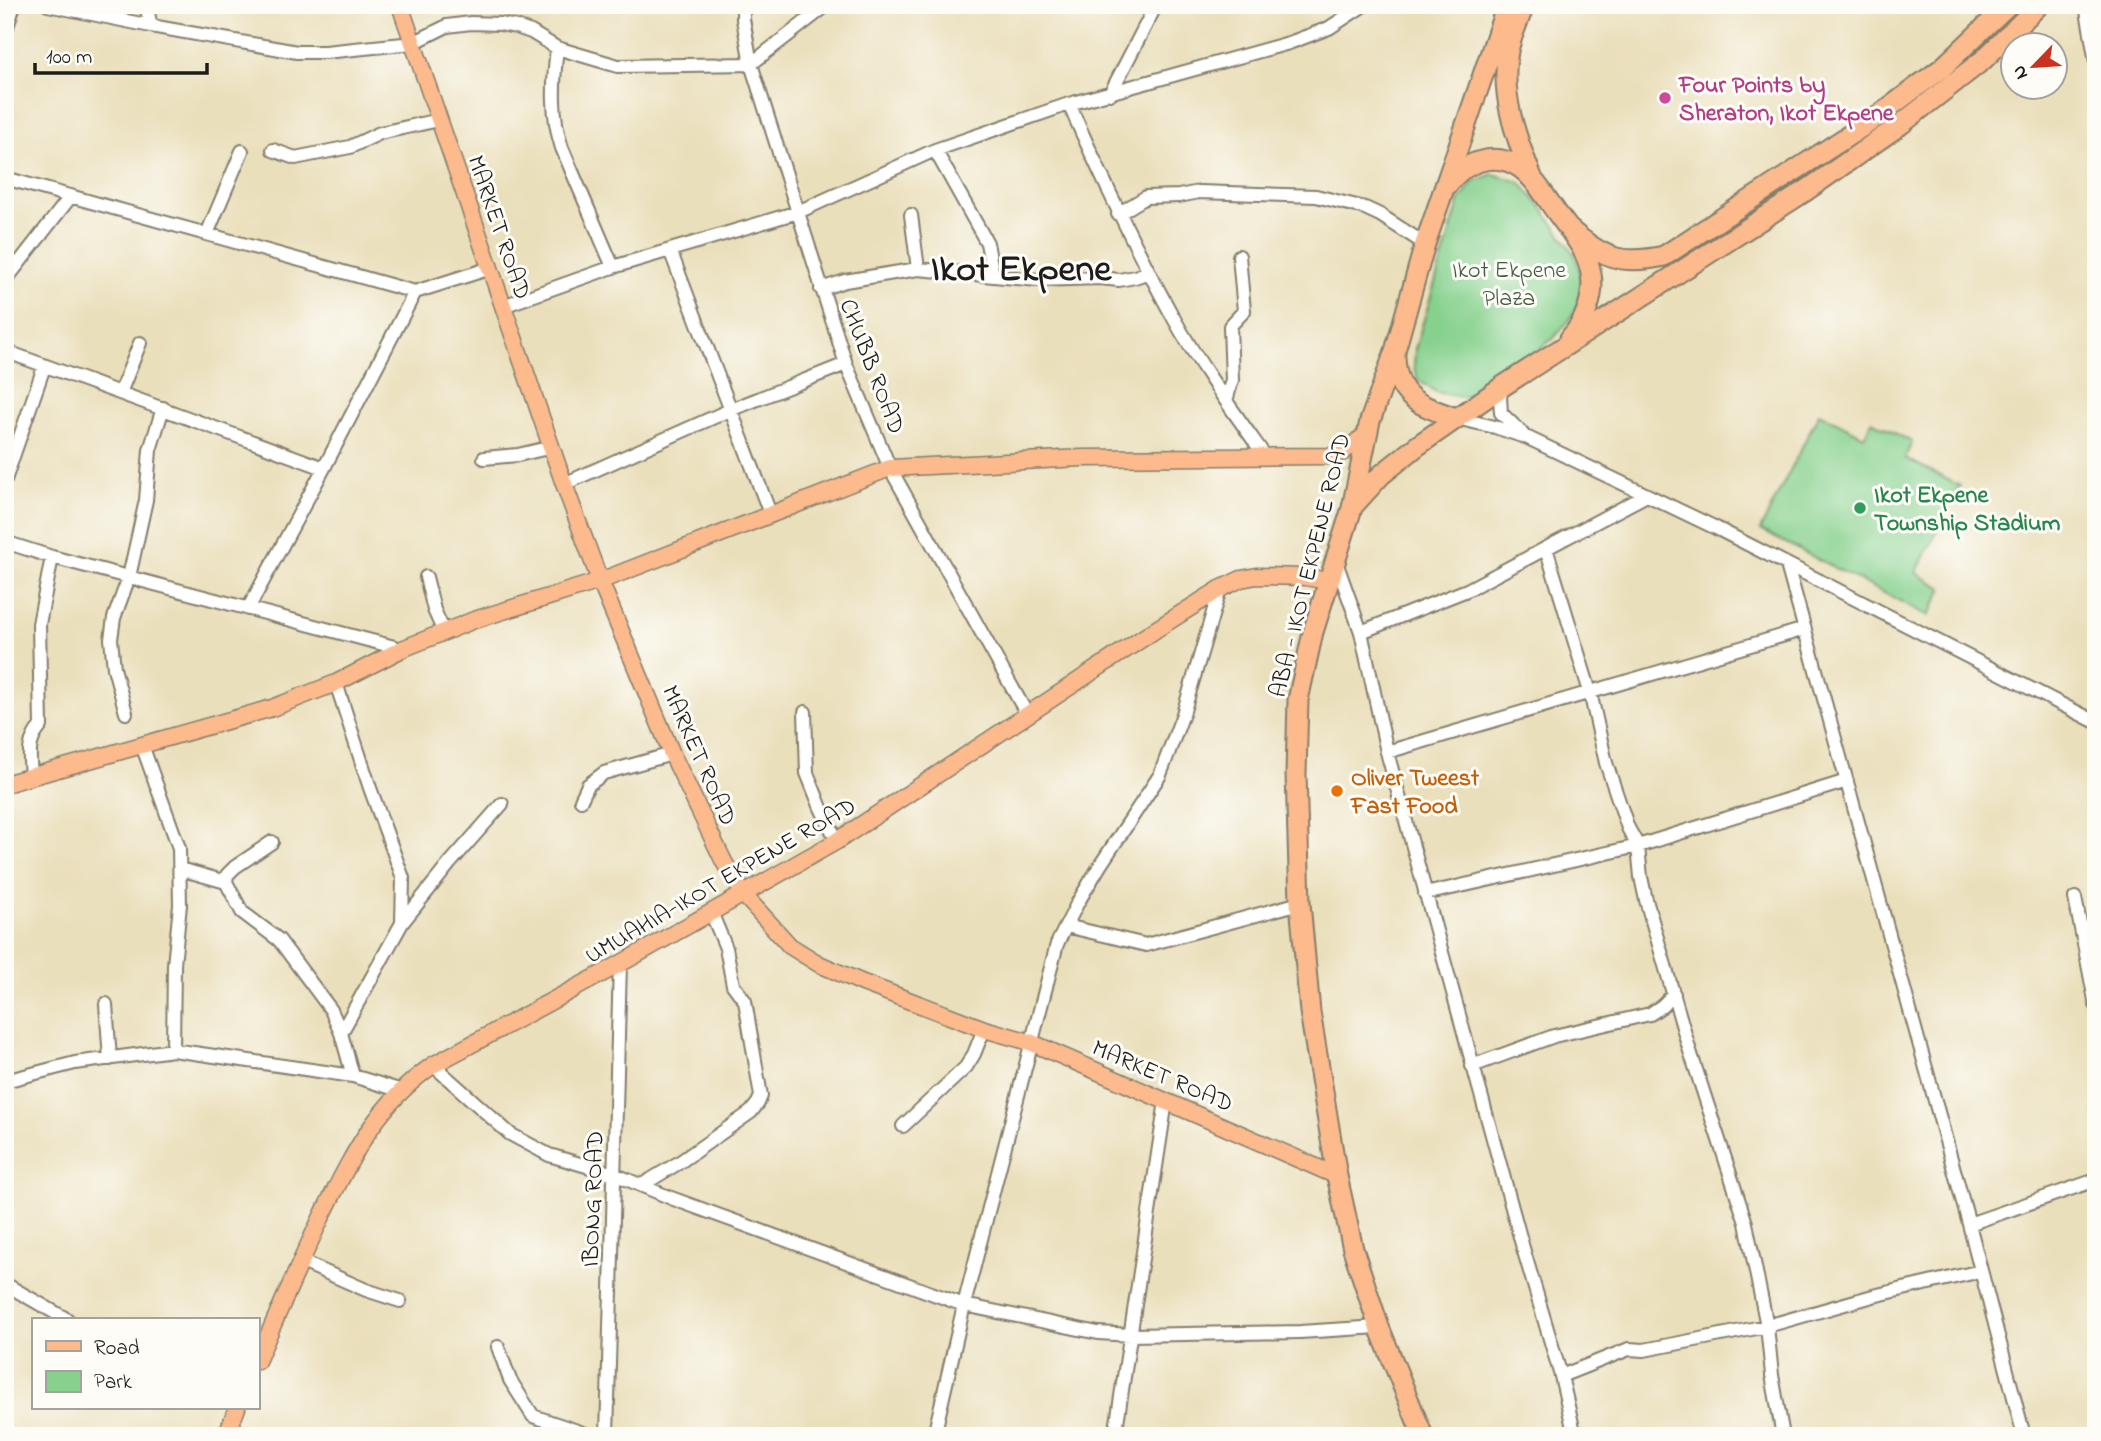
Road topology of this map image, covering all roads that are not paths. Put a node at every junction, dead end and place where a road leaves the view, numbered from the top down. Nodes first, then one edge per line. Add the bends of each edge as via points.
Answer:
1 (15, 5) edge
2 (48, 5) edge
3 (146, 5) edge
4 (400, 5) edge
5 (743, 5) edge
6 (827, 5) edge
7 (1156, 5) edge
8 (1364, 5) edge
9 (1507, 5) edge
10 (1524, 5) edge
11 (2008, 5) edge
12 (2039, 5) edge
13 (2086, 5) edge
14 (151, 26) junction
15 (5, 33) edge
16 (413, 43) junction
17 (556, 48) junction
18 (2096, 62) edge
19 (751, 64) junction
20 (1110, 94) junction
21 (1069, 104) junction
22 (439, 120) junction
23 (274, 150) dead end
24 (935, 150) junction
25 (242, 151) dead end
26 (5, 177) edge
27 (1534, 181) junction
28 (1444, 190) junction
29 (71, 196) junction
30 (798, 212) junction
31 (1118, 214) junction
32 (911, 215) dead end
33 (1568, 228) junction
34 (207, 234) junction
35 (1425, 244) junction
36 (670, 250) junction
37 (1239, 257) dead end
38 (613, 267) junction
39 (491, 268) junction
40 (918, 269) junction
41 (1149, 272) junction
42 (993, 275) junction
43 (5, 281) edge
44 (821, 289) junction
45 (415, 292) junction
46 (503, 306) junction
47 (140, 343) dead end
48 (5, 351) edge
49 (1395, 351) junction
50 (1557, 351) junction
51 (845, 365) junction
52 (44, 367) junction
53 (1503, 386) junction
54 (120, 393) junction
55 (1226, 401) junction
56 (163, 408) junction
57 (730, 410) junction
58 (1456, 418) junction
59 (1366, 435) junction
60 (1528, 438) junction
61 (552, 447) junction
62 (1265, 456) junction
63 (484, 458) dead end
64 (324, 468) junction
65 (890, 468) junction
66 (5, 480) edge
67 (564, 484) junction
68 (1647, 495) junction
69 (1352, 508) junction
70 (771, 516) junction
71 (5, 542) edge
72 (1546, 548) junction
73 (52, 557) junction
74 (1336, 562) junction
75 (1787, 565) junction
76 (129, 577) junction
77 (426, 577) dead end
78 (600, 581) junction
79 (1328, 581) junction
80 (1220, 589) junction
81 (248, 609) junction
82 (1805, 629) junction
83 (444, 632) junction
84 (1361, 632) junction
85 (402, 649) junction
86 (336, 683) junction
87 (1590, 692) junction
88 (805, 712) dead end
89 (126, 713) dead end
90 (1028, 716) junction
91 (2096, 722) edge
92 (142, 745) junction
93 (1387, 752) junction
94 (672, 754) junction
95 (31, 777) junction
96 (1847, 781) junction
97 (5, 784) edge
98 (581, 800) dead end
99 (502, 804) dead end
100 (837, 841) junction
101 (272, 842) dead end
102 (1638, 845) junction
103 (180, 869) junction
104 (226, 882) junction
105 (403, 894) junction
106 (743, 894) junction
107 (1425, 894) junction
108 (2075, 898) dead end
109 (421, 900) junction
110 (1300, 903) junction
111 (712, 912) junction
112 (402, 923) junction
113 (1066, 926) junction
114 (620, 964) junction
115 (1674, 994) junction
116 (106, 1004) dead end
117 (2096, 1005) edge
118 (984, 1029) junction
119 (341, 1033) junction
120 (1030, 1042) junction
121 (173, 1051) junction
122 (110, 1059) junction
123 (433, 1065) junction
124 (1472, 1066) junction
125 (353, 1076) junction
126 (5, 1081) edge
127 (402, 1091) junction
128 (1166, 1101) junction
129 (903, 1126) dead end
130 (614, 1174) junction
131 (1337, 1176) junction
132 (2096, 1180) edge
133 (642, 1185) junction
134 (1969, 1224) junction
135 (300, 1261) junction
136 (1981, 1271) junction
137 (5, 1284) edge
138 (400, 1301) dead end
139 (964, 1304) junction
140 (64, 1318) edge
141 (1767, 1326) junction
142 (1379, 1327) junction
143 (1130, 1335) junction
144 (498, 1347) dead end
145 (259, 1356) edge
146 (1561, 1376) junction
147 (231, 1410) edge
148 (226, 1436) edge
149 (592, 1436) edge
150 (607, 1436) edge
151 (934, 1436) edge
152 (1115, 1436) edge
153 (1423, 1436) edge
154 (1575, 1436) edge
155 (1783, 1436) edge
156 (2024, 1436) edge

1 - 15 street
2 - 14 street
3 - 14 street
4 - 16 main road, MARKET ROAD
5 - 19 street, CHUBB ROAD
6 - 19 street
7 - 20 street
8 - 20 street via 1329,28 1289,43
9 - 28 highway, ABA - IKOT EKPENE ROAD
10 - 27 highway via 1508,49 1505,76 1509,111
11 - 33 highway via 1942,68 1871,121 1664,256 1617,259 1590,247
12 - 50 highway via 1983,60 1900,125
13 - 18 street
14 - 16 street via 297,52
16 - 17 street via 447,26 500,24 531,32
16 - 22 main road, MARKET ROAD
17 - 19 street via 618,66
17 - 38 street via 555,128
19 - 30 street, CHUBB ROAD
20 - 21 street
21 - 24 street
21 - 31 street
22 - 23 street via 295,158
22 - 39 main road, MARKET ROAD
24 - 30 street
24 - 42 street via 987,243
25 - 34 street
26 - 29 street
27 - 28 highway via 1519,167 1486,159 1457,173
27 - 33 highway
28 - 35 highway, ABA - IKOT EKPENE ROAD
29 - 34 street
29 - 43 street
30 - 36 street
30 - 44 street, CHUBB ROAD
31 - 35 street via 1146,197 1199,192 1316,196 1365,208
31 - 41 street
32 - 40 street
33 - 50 highway via 1591,272 1592,292 1576,332
34 - 45 street
35 - 49 highway, ABA - IKOT EKPENE ROAD
36 - 38 street
36 - 57 street
37 - 55 street via 1244,311 1230,326 1232,380
38 - 46 street
39 - 45 street
39 - 46 main road, MARKET ROAD
40 - 42 street
40 - 44 street
41 - 42 street via 1119,280
41 - 55 street
44 - 51 street, CHUBB ROAD
45 - 64 street
46 - 61 main road, MARKET ROAD
47 - 54 street
48 - 52 street
49 - 58 highway via 1395,372 1408,396
49 - 59 highway, ABA - IKOT EKPENE ROAD
50 - 53 highway
51 - 57 street
51 - 65 street, CHUBB ROAD
52 - 54 street
52 - 66 street
53 - 58 highway
53 - 60 street via 1501,414
54 - 56 street
55 - 62 street
56 - 64 street
56 - 76 street via 150,450 146,500
57 - 67 street
57 - 70 street
58 - 60 street
58 - 69 highway via 1381,475
59 - 62 main road via 1329,456
59 - 69 highway, ABA - IKOT EKPENE ROAD
60 - 68 street
61 - 63 street
61 - 67 main road, MARKET ROAD
62 - 65 main road via 1082,458
64 - 81 street
65 - 70 main road
65 - 90 street, CHUBB ROAD
67 - 78 main road, MARKET ROAD
68 - 72 street
68 - 75 street
69 - 74 highway, ABA - IKOT EKPENE ROAD
70 - 78 main road
71 - 73 street
72 - 84 street via 1467,590
72 - 87 street
73 - 76 street
73 - 95 street via 39,624 41,726 29,751
74 - 79 highway, ABA - IKOT EKPENE ROAD
74 - 84 street
75 - 82 street
75 - 91 street
76 - 81 street
76 - 89 street via 111,639
77 - 83 street
78 - 83 main road
78 - 94 main road, MARKET ROAD
79 - 80 main road, UMUAHIA-IKOT EKPENE ROAD via 1257,576
79 - 110 highway, ABA - IKOT EKPENE ROAD via 1298,701
80 - 90 main road, UMUAHIA-IKOT EKPENE ROAD
80 - 113 street via 1160,775
81 - 85 street
82 - 87 street
82 - 96 street
83 - 85 main road
84 - 93 street
85 - 86 main road
86 - 92 main road via 272,708
86 - 105 street via 403,878
87 - 93 street
87 - 102 street via 1606,763
88 - 100 street via 807,773
90 - 100 main road, UMUAHIA-IKOT EKPENE ROAD
92 - 95 main road
92 - 103 street via 179,848
93 - 107 street
94 - 98 street via 604,773 588,785
94 - 106 main road, MARKET ROAD
95 - 97 main road
96 - 102 street
96 - 134 street
99 - 109 street
100 - 106 main road, UMUAHIA-IKOT EKPENE ROAD
101 - 104 street via 235,867
102 - 107 street
102 - 115 street via 1641,877
103 - 104 street
103 - 121 street
104 - 119 street via 243,912 284,946 331,1010
105 - 109 street
105 - 112 street
106 - 111 main road, UMUAHIA-IKOT EKPENE ROAD
106 - 118 main road, MARKET ROAD via 790,946 819,964
107 - 124 street
108 - 117 street
109 - 112 street
110 - 113 street via 1146,945
110 - 131 highway, ABA - IKOT EKPENE ROAD via 1310,1012
111 - 114 main road, UMUAHIA-IKOT EKPENE ROAD
111 - 133 street via 726,948 733,985 745,1001 761,1096 751,1111
112 - 119 street
113 - 120 street
114 - 123 main road, UMUAHIA-IKOT EKPENE ROAD
114 - 130 street, IBONG ROAD
115 - 124 street via 1650,1014 1554,1036
115 - 141 street via 1745,1223
116 - 122 street
118 - 120 main road, MARKET ROAD
118 - 129 street via 966,1067
119 - 125 street
120 - 128 main road, MARKET ROAD
120 - 139 street
121 - 122 street
121 - 125 street
122 - 126 street
123 - 127 main road, UMUAHIA-IKOT EKPENE ROAD
123 - 130 street via 510,1134 549,1155
124 - 146 street
125 - 127 street
127 - 135 main road, UMUAHIA-IKOT EKPENE ROAD via 364,1135
128 - 131 main road, MARKET ROAD
128 - 143 street
130 - 133 street
130 - 150 street, IBONG ROAD
131 - 142 highway, ABA - IKOT EKPENE ROAD via 1353,1250
132 - 134 street
133 - 139 street
134 - 136 street
135 - 138 street
135 - 145 main road, UMUAHIA-IKOT EKPENE ROAD
136 - 141 street
136 - 156 street
137 - 140 street
139 - 143 street via 1098,1333
139 - 151 street
141 - 146 street via 1629,1349
141 - 155 street
142 - 143 street
142 - 153 highway, ABA - IKOT EKPENE ROAD
143 - 152 street
144 - 149 street via 510,1380 533,1416
146 - 154 street
147 - 148 main road

